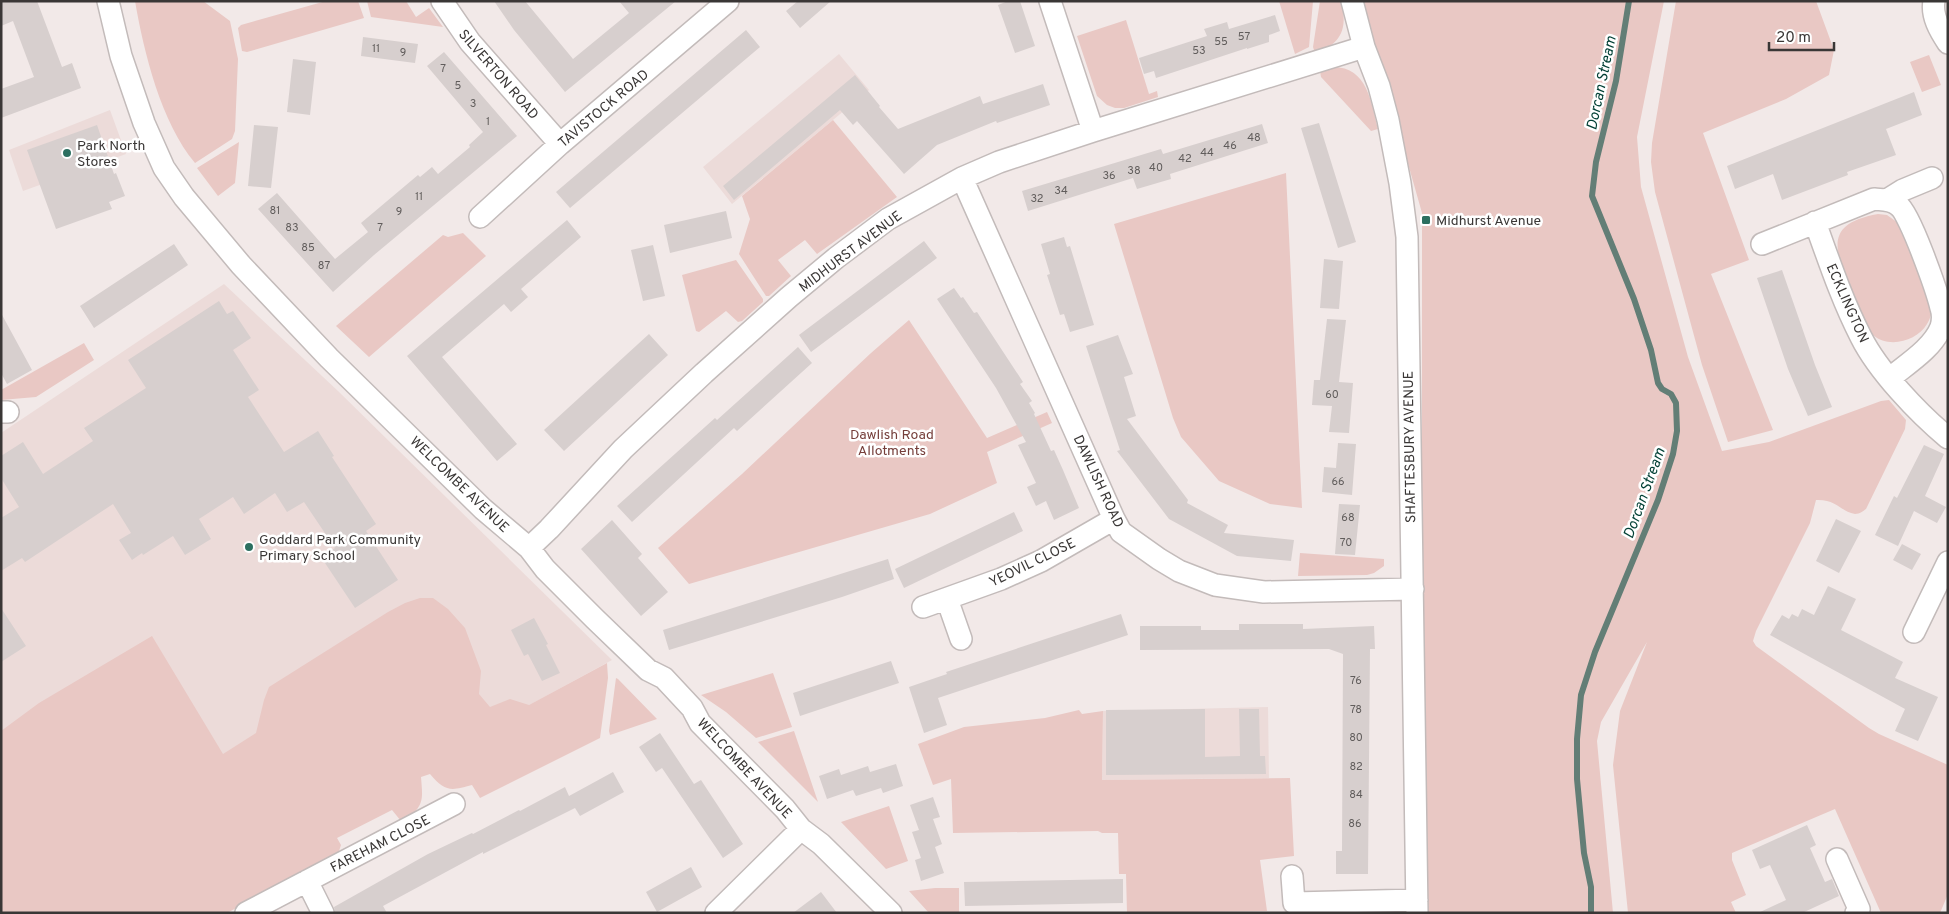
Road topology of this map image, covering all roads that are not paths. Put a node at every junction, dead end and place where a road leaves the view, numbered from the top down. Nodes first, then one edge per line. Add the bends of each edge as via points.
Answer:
1 (108, 1) edge
2 (442, 1) edge
3 (728, 1) edge
4 (1050, 1) edge
5 (1352, 1) edge
6 (1934, 1) edge
7 (1948, 43) edge
8 (1364, 47) junction
9 (1093, 131) junction
10 (560, 144) junction
11 (962, 178) junction
12 (1932, 178) dead end
13 (1887, 200) junction
14 (480, 217) dead end
15 (1816, 222) junction
16 (1762, 244) dead end
17 (1890, 378) junction
18 (1948, 438) edge
19 (1114, 519) junction
20 (529, 548) junction
21 (1948, 562) edge
22 (1413, 589) junction
23 (947, 599) junction
24 (923, 607) dead end
25 (1914, 632) dead end
26 (961, 638) dead end
27 (454, 804) dead end
28 (801, 829) junction
29 (1837, 859) dead end
30 (1292, 876) dead end
31 (307, 881) junction
32 (1417, 906) edge
33 (246, 913) edge
34 (323, 913) edge
35 (716, 913) edge
36 (890, 913) edge
37 (1856, 913) edge

1 - 20 street, WELCOMBE AVENUE via 121,56 144,123 164,168 184,197 241,265 329,358 483,508
2 - 10 street, SILVERTON ROAD via 470,42
3 - 10 street, TAVISTOCK ROAD
4 - 9 street
5 - 8 street, SHAFTESBURY AVENUE
6 - 7 street via 1936,22
8 - 9 street, MIDHURST AVENUE
8 - 22 street, SHAFTESBURY AVENUE via 1388,120 1407,237
9 - 11 street, MIDHURST AVENUE via 998,162
10 - 14 street, TAVISTOCK ROAD
11 - 19 street, DAWLISH ROAD
11 - 20 street, MIDHURST AVENUE via 888,219 789,297 623,449
12 - 13 street
13 - 15 street via 1874,199
13 - 17 street via 1898,204 1905,212 1936,290 1943,319 1934,339
15 - 16 street
15 - 17 street, ECKLINGTON via 1861,338
17 - 18 street, ECKLINGTON via 1919,412
19 - 22 street, DAWLISH ROAD via 1122,532 1159,559 1215,585 1264,592
19 - 23 street, YEOVIL CLOSE via 1041,561
20 - 28 street, WELCOMBE AVENUE via 595,620 648,670 664,678 692,708 700,723
21 - 25 street
22 - 32 street, SHAFTESBURY AVENUE
23 - 24 street, YEOVIL CLOSE
23 - 26 street
27 - 31 street, FAREHAM CLOSE
28 - 35 street
28 - 36 street, WELCOMBE AVENUE via 821,844
29 - 37 street via 1859,909
30 - 32 street, SHAFTESBURY AVENUE via 1294,903
31 - 33 street, FAREHAM CLOSE
31 - 34 street

